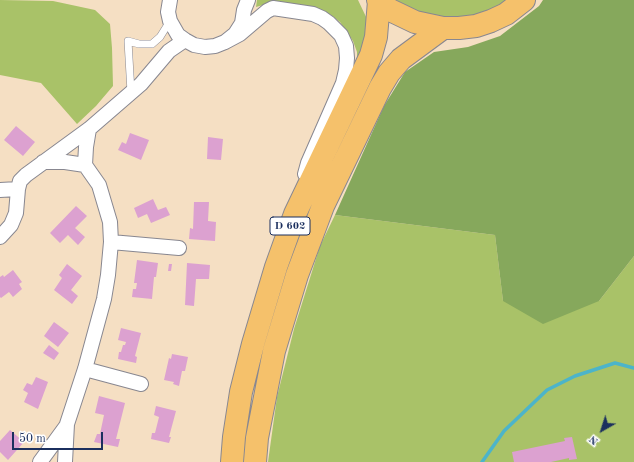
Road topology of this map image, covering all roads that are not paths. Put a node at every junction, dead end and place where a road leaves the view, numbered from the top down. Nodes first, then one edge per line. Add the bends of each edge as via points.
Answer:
1 (379, 0) edge
2 (524, 0) edge
3 (166, 1) edge
4 (246, 5) edge
5 (170, 21) junction
6 (442, 28) junction
7 (185, 40) junction
8 (225, 42) junction
9 (131, 93) junction
10 (89, 129) junction
11 (43, 162) junction
12 (85, 165) junction
13 (18, 189) junction
14 (0, 190) edge
15 (295, 214) junction
16 (0, 237) edge
17 (110, 242) junction
18 (179, 248) dead end
19 (86, 369) junction
20 (141, 384) dead end
21 (67, 424) junction
22 (40, 462) edge
23 (65, 462) edge
24 (232, 462) edge
25 (255, 462) edge

1 - 6 main road via 402,17
1 - 15 main road, D 602 via 376,36 371,55
2 - 6 main road via 506,14 491,21 476,26
3 - 5 street
4 - 8 street via 242,23 235,34
5 - 7 street
5 - 9 lane via 152,44 128,41
6 - 25 main road, D 602 via 401,59 389,73 323,206 297,275 274,351 257,438
7 - 8 street via 205,47
7 - 9 street via 169,51
8 - 15 street via 240,34 273,8 313,14 322,18 336,29 346,46 348,58 343,83 308,163
9 - 10 street
10 - 11 street
10 - 12 street
11 - 12 street
11 - 13 street via 20,181
12 - 17 street via 98,185 110,222
13 - 14 street
13 - 16 street via 16,213 11,225
15 - 24 main road, D 602 via 253,344 241,392
17 - 18 street
17 - 19 street via 104,299
19 - 20 street
19 - 21 street
21 - 22 street
21 - 23 street

